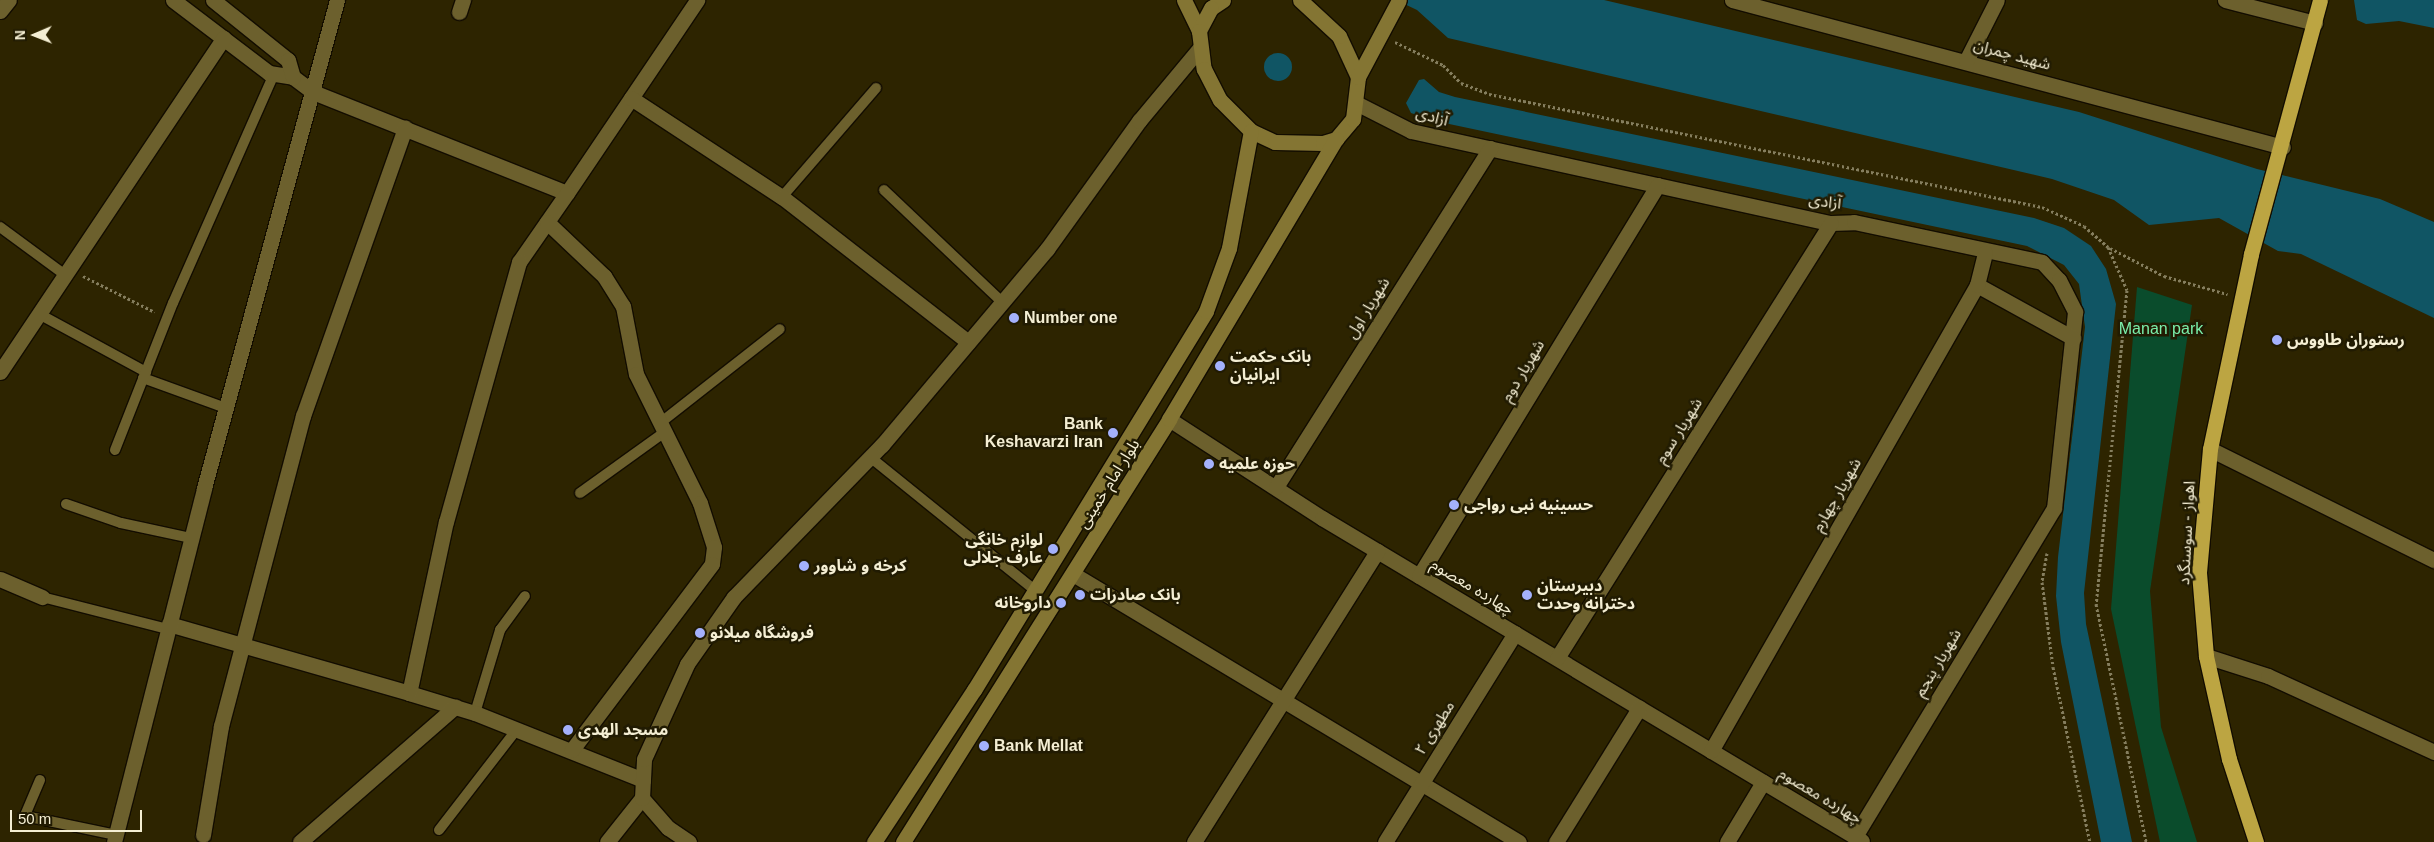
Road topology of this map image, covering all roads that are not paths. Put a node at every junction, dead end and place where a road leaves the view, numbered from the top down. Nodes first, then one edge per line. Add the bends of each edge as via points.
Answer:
1 (9, 0) edge
2 (173, 0) edge
3 (214, 0) edge
4 (337, 0) edge
5 (697, 0) edge
6 (1184, 0) edge
7 (1223, 0) edge
8 (1300, 0) edge
9 (1732, 0) edge
10 (1997, 0) edge
11 (2226, 0) edge
12 (2320, 0) edge
13 (1398, 2) edge
14 (0, 11) edge
15 (2315, 23) junction
16 (1199, 32) junction
17 (224, 38) junction
18 (1199, 49) junction
19 (1966, 61) junction
20 (274, 74) junction
21 (293, 77) junction
22 (1358, 77) junction
23 (876, 88) dead end
24 (313, 92) junction
25 (631, 98) junction
26 (1358, 104) junction
27 (405, 128) junction
28 (1251, 131) junction
29 (1336, 139) junction
30 (1490, 148) junction
31 (2281, 153) junction
32 (1658, 185) junction
33 (884, 190) dead end
34 (567, 193) junction
35 (782, 197) junction
36 (547, 222) junction
37 (1831, 223) junction
38 (0, 227) edge
39 (1985, 253) junction
40 (67, 272) junction
41 (1977, 285) junction
42 (1002, 302) junction
43 (38, 314) junction
44 (780, 329) dead end
45 (2073, 338) junction
46 (968, 342) junction
47 (0, 372) edge
48 (144, 375) junction
49 (226, 408) junction
50 (1170, 420) junction
51 (663, 427) junction
52 (2210, 449) junction
53 (115, 450) dead end
54 (870, 457) junction
55 (1276, 487) junction
56 (580, 493) dead end
57 (66, 504) dead end
58 (2054, 508) joint
59 (191, 538) junction
60 (1377, 551) junction
61 (2434, 560) edge
62 (1073, 574) junction
63 (1419, 576) junction
64 (0, 580) edge
65 (1035, 590) junction
66 (525, 596) dead end
67 (42, 597) joint
68 (169, 626) junction
69 (1515, 633) junction
70 (241, 644) junction
71 (2206, 656) junction
72 (1557, 658) junction
73 (409, 693) junction
74 (1283, 700) junction
75 (455, 708) junction
76 (1639, 708) junction
77 (475, 713) junction
78 (516, 729) junction
79 (572, 750) junction
80 (1711, 751) junction
81 (2434, 752) edge
82 (40, 780) dead end
83 (643, 780) junction
84 (1763, 782) junction
85 (1421, 783) junction
86 (642, 798) junction
87 (439, 830) dead end
88 (203, 835) dead end
89 (115, 838) edge
90 (1859, 840) edge
91 (300, 842) edge
92 (607, 842) edge
93 (689, 842) edge
94 (874, 842) edge
95 (903, 842) edge
96 (1194, 842) edge
97 (1385, 842) edge
98 (1519, 842) edge
99 (1556, 842) edge
100 (1727, 842) edge
101 (2256, 842) edge

1 - 14 street
2 - 17 street
3 - 21 street via 288,60
4 - 24 street
5 - 25 street
6 - 16 main road
7 - 16 main road via 1211,8
8 - 22 main road via 1339,36
9 - 19 street, شهید چمران
10 - 19 street
11 - 15 street
12 - 15 highway, اهواز - سوسنگرد
13 - 22 main road
15 - 31 highway, اهواز - سوسنگرد
16 - 18 main road
17 - 20 street
17 - 40 street
18 - 28 main road via 1220,100
18 - 42 street
19 - 31 street, شهید چمران
20 - 21 street
20 - 48 lane
21 - 24 street
22 - 26 main road
23 - 35 lane
24 - 27 street
24 - 49 street
25 - 34 street
25 - 35 street
26 - 29 main road, بلوار امام خمینی via 1347,129
26 - 30 street, آزادی via 1411,131
27 - 34 street
27 - 70 street via 302,416
28 - 29 main road via 1293,144
28 - 65 main road, بلوار امام خمینی via 1229,248 1206,311
29 - 50 main road, بلوار امام خمینی
30 - 32 street, آزادی
30 - 55 street, شهریار اول
31 - 52 highway, اهواز - سوسنگرد via 2251,254
32 - 37 street, آزادی
32 - 63 street, شهریار دوم
33 - 42 lane
34 - 36 street
35 - 46 street
36 - 51 street via 604,276 623,306 636,374
36 - 73 street via 519,262 476,406
37 - 39 street, آزادی via 1854,222
37 - 72 street, شهریار سوم
38 - 40 lane
39 - 41 street, شهریار چهارم
39 - 45 street, آزادی via 2042,262 2059,280 2075,312
40 - 43 street
41 - 45 street
41 - 80 street, شهریار چهارم
42 - 46 street
43 - 47 street
43 - 48 lane
44 - 51 lane
45 - 58 street, آزادی
46 - 54 street
48 - 49 lane
48 - 53 lane
49 - 59 street
50 - 55 street, چهارده معصوم
50 - 62 main road, بلوار امام خمینی
51 - 56 lane
51 - 79 street via 700,503 714,546 712,564
52 - 61 street
52 - 71 highway, اهواز - سوسنگرد via 2199,572
54 - 65 lane
54 - 83 street via 734,597 687,664 644,758
55 - 60 street, چهارده معصوم
57 - 59 lane via 121,523
58 - 90 street, شهریار پنجم
59 - 68 street
60 - 63 street, چهارده معصوم
60 - 74 street
62 - 74 street
62 - 95 main road, بلوار امام خمینی
63 - 69 street, چهارده معصوم
64 - 67 street
65 - 94 main road, بلوار امام خمینی
66 - 77 lane via 500,630
67 - 68 lane
68 - 70 street
68 - 89 street
69 - 72 street, چهارده معصوم
69 - 85 street, مطهری ۲
70 - 73 street
70 - 88 street via 221,726
71 - 81 street via 2268,676
71 - 101 highway, اهواز - سوسنگرد via 2229,759
72 - 76 street, چهارده معصوم
73 - 75 street
74 - 85 street
74 - 96 street
75 - 77 street
75 - 91 street
76 - 80 street, چهارده معصوم
76 - 99 street
77 - 78 street
78 - 79 street
78 - 87 lane
79 - 83 street
80 - 84 street, چهارده معصوم
82 - 89 lane via 25,816
83 - 86 street
84 - 90 street, چهارده معصوم
84 - 100 street
85 - 97 street, مطهری ۲
85 - 98 street
86 - 92 street
86 - 93 street via 668,828

